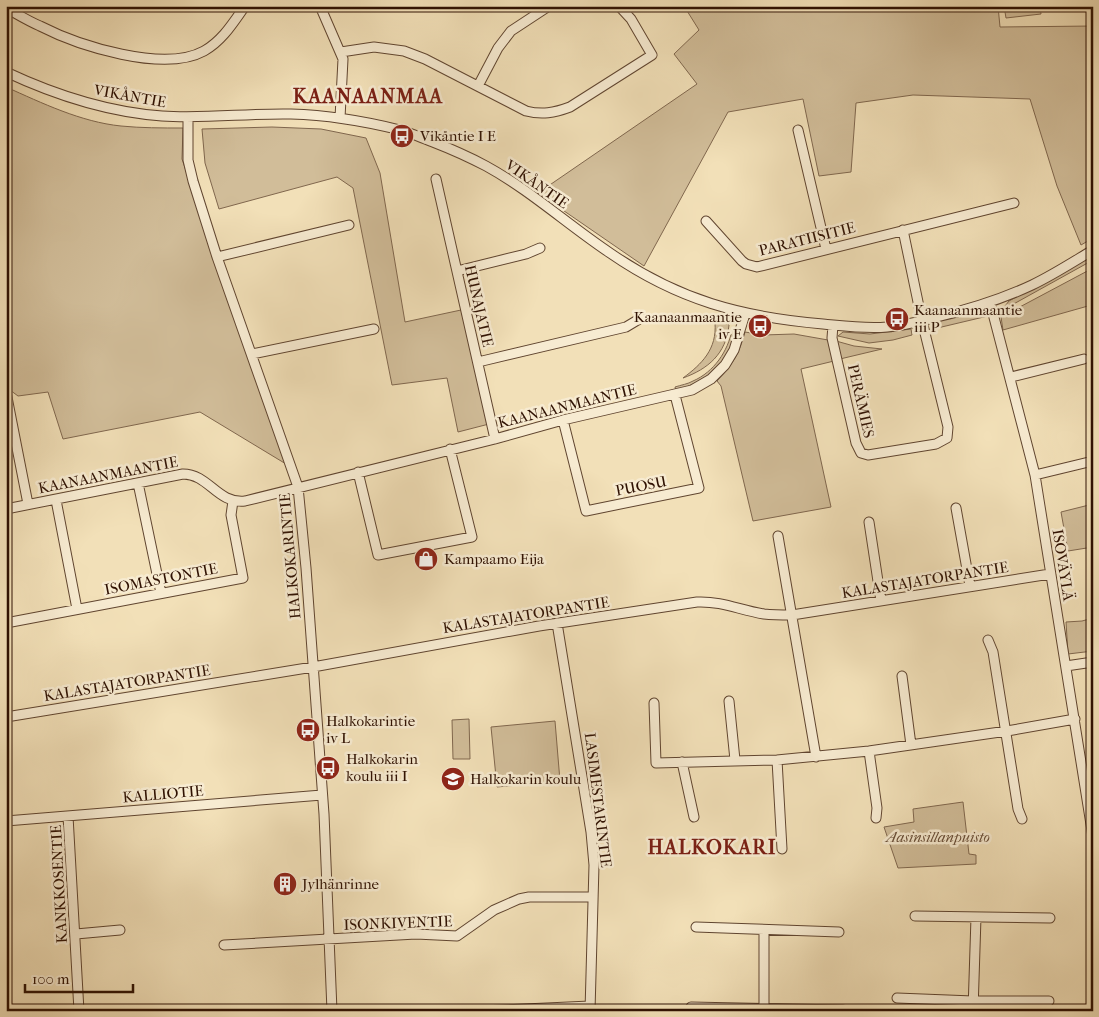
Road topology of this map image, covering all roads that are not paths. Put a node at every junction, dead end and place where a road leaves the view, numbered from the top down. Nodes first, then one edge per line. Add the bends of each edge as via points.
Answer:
1 (245, 6) edge
2 (320, 6) edge
3 (549, 6) edge
4 (619, 6) edge
5 (6, 8) edge
6 (341, 52) junction
7 (6, 72) edge
8 (478, 86) junction
9 (188, 117) junction
10 (340, 118) junction
11 (798, 130) dead end
12 (436, 179) dead end
13 (1014, 203) dead end
14 (706, 221) dead end
15 (349, 225) dead end
16 (903, 230) junction
17 (540, 248) dead end
18 (826, 249) junction
19 (1093, 250) edge
20 (217, 257) junction
21 (457, 271) junction
22 (990, 302) junction
23 (745, 314) junction
24 (641, 318) dead end
25 (922, 320) junction
26 (833, 325) junction
27 (374, 329) dead end
28 (252, 354) junction
29 (1084, 359) dead end
30 (478, 362) junction
31 (1010, 377) junction
32 (6, 392) edge
33 (675, 395) junction
34 (563, 420) junction
35 (495, 438) junction
36 (450, 449) junction
37 (1093, 461) edge
38 (358, 472) junction
39 (1035, 475) junction
40 (138, 482) junction
41 (298, 487) junction
42 (56, 500) junction
43 (233, 501) junction
44 (28, 504) junction
45 (956, 508) dead end
46 (6, 509) edge
47 (869, 522) dead end
48 (778, 536) dead end
49 (1050, 574) junction
50 (970, 586) junction
51 (160, 593) junction
52 (881, 601) junction
53 (77, 609) junction
54 (792, 615) junction
55 (6, 623) edge
56 (558, 623) junction
57 (988, 640) dead end
58 (1093, 662) edge
59 (1066, 666) junction
60 (313, 667) junction
61 (902, 676) dead end
62 (730, 701) dead end
63 (654, 703) dead end
64 (6, 717) edge
65 (1074, 719) junction
66 (1006, 731) junction
67 (911, 745) junction
68 (869, 751) junction
69 (816, 757) junction
70 (735, 760) junction
71 (777, 760) junction
72 (682, 762) junction
73 (322, 795) junction
74 (68, 816) junction
75 (694, 817) dead end
76 (876, 818) dead end
77 (1022, 819) dead end
78 (6, 822) edge
79 (1093, 837) edge
80 (782, 850) dead end
81 (593, 897) junction
82 (915, 916) dead end
83 (976, 917) junction
84 (1050, 918) dead end
85 (696, 927) dead end
86 (120, 930) dead end
87 (764, 930) junction
88 (839, 932) dead end
89 (76, 934) junction
90 (330, 940) junction
91 (224, 946) dead end
92 (897, 998) dead end
93 (973, 1001) junction
94 (1049, 1001) dead end
95 (692, 1007) dead end
96 (590, 1008) edge
97 (764, 1010) edge
98 (843, 1010) edge
99 (79, 1011) edge
100 (332, 1011) edge
101 (482, 1011) edge
102 (973, 1011) edge

1 - 5 street via 224,35 204,50 188,58 160,60 108,50 62,36
2 - 6 street
3 - 8 street via 511,31
4 - 8 street via 652,55 570,107 555,113 526,112
6 - 8 street via 374,47 404,51 425,58
6 - 10 street
7 - 9 street, VIKÅNTIE via 46,90 95,105 126,112
9 - 10 street, VIKÅNTIE via 289,114
9 - 20 street, HALKOKARINTIE via 190,169
10 - 23 street, VIKÅNTIE via 404,131 478,162 646,276 707,303
11 - 18 street
12 - 21 street, HUNAJATIE
13 - 16 street, PARATIISITIE
14 - 18 street, PARATIISITIE via 736,256 752,266
15 - 20 street
16 - 18 street, PARATIISITIE
16 - 25 street
17 - 21 street
19 - 22 street via 1033,284
20 - 28 street, HALKOKARINTIE
21 - 30 street, HUNAJATIE
22 - 25 street
22 - 31 street, ISOVÄYLÄ
23 - 26 street
23 - 33 street, KAANAANMAANTIE via 734,350 725,365 704,384
24 - 30 street via 626,326
25 - 26 street via 879,328
25 - 26 street, PERÄMIES via 948,427 947,438 936,444 868,455 861,454 856,443 832,338
27 - 28 street
28 - 41 street, HALKOKARINTIE
29 - 31 street
30 - 35 street, HUNAJATIE
31 - 39 street, ISOVÄYLÄ
32 - 44 street
33 - 34 street, KAANAANMAANTIE
33 - 34 street, PUOSU via 698,488 586,511
34 - 35 street, KAANAANMAANTIE
35 - 36 street, KAANAANMAANTIE
36 - 38 street, KAANAANMAANTIE
36 - 38 street via 472,537 378,554
37 - 39 street
38 - 41 street, KAANAANMAANTIE
39 - 49 street, ISOVÄYLÄ
40 - 42 street, KAANAANMAANTIE
40 - 43 street, KAANAANMAANTIE via 191,475
40 - 51 street
41 - 43 street, KAANAANMAANTIE via 245,501
41 - 60 street, HALKOKARINTIE
42 - 44 street, KAANAANMAANTIE
42 - 53 street
43 - 51 street, ISOMASTONTIE via 231,515 243,578
44 - 46 street, KAANAANMAANTIE
45 - 50 street
47 - 52 street
48 - 54 street
49 - 50 street, KALASTAJATORPANTIE
49 - 59 street, ISOVÄYLÄ
50 - 52 street, KALASTAJATORPANTIE
51 - 53 street, ISOMASTONTIE
52 - 54 street, KALASTAJATORPANTIE
53 - 55 street, ISOMASTONTIE
54 - 56 street, KALASTAJATORPANTIE via 774,615 719,602 697,602
54 - 69 street
56 - 60 street, KALASTAJATORPANTIE
56 - 81 street, LASIMESTARINTIE via 591,832
57 - 66 street via 993,652
58 - 59 street
59 - 65 street, ISOVÄYLÄ
60 - 64 street, KALASTAJATORPANTIE
60 - 73 street, HALKOKARINTIE
61 - 67 street
62 - 70 street
63 - 72 street via 656,763
65 - 66 street
65 - 79 street, ISOVÄYLÄ
66 - 67 street
66 - 77 street
67 - 68 street
68 - 69 street
68 - 76 street
69 - 71 street
70 - 71 street
70 - 72 street
71 - 80 street
72 - 75 street
73 - 74 street, KALLIOTIE
73 - 90 street, HALKOKARINTIE
74 - 78 street, KALLIOTIE
74 - 89 street, KANKKOSENTIE
81 - 90 street, ISONKIVENTIE via 519,899 494,910 457,936 416,934
81 - 96 street, LASIMESTARINTIE
82 - 83 street
83 - 84 street
83 - 93 street
85 - 87 street
86 - 89 street
87 - 88 street
87 - 97 street
89 - 99 street, KANKKOSENTIE
90 - 91 street, ISONKIVENTIE
90 - 100 street, HALKOKARINTIE
92 - 93 street
93 - 94 street
93 - 102 street
95 - 97 street
96 - 101 street
97 - 98 street

